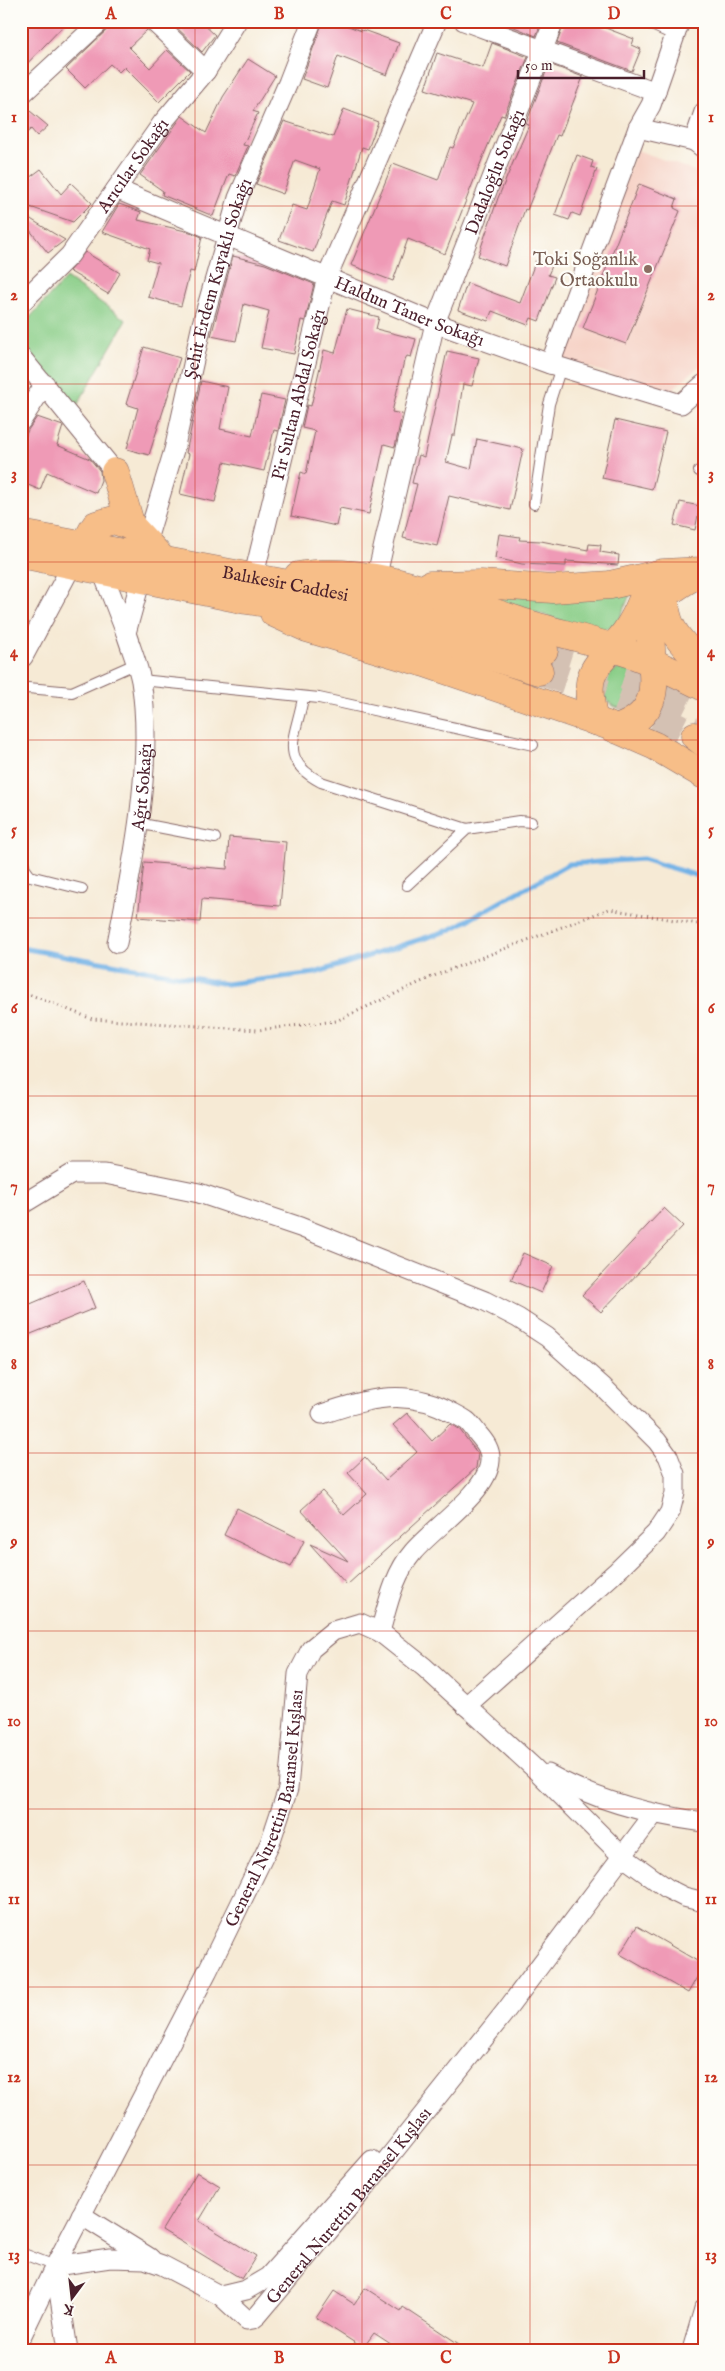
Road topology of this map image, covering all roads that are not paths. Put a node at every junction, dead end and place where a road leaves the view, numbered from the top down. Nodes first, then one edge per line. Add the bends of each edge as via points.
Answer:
1 (101, 21) edge
2 (153, 21) edge
3 (237, 21) edge
4 (312, 21) edge
5 (437, 21) edge
6 (464, 21) edge
7 (554, 21) edge
8 (654, 21) edge
9 (678, 26) edge
10 (542, 50) junction
11 (206, 70) junction
12 (656, 92) junction
13 (21, 95) edge
14 (704, 112) edge
15 (638, 128) junction
16 (699, 145) edge
17 (116, 188) junction
18 (228, 234) junction
19 (327, 277) junction
20 (21, 303) edge
21 (435, 323) junction
22 (21, 357) edge
23 (555, 366) junction
24 (45, 384) junction
25 (704, 384) edge
26 (21, 421) edge
27 (115, 472) junction
28 (534, 504) dead end
29 (21, 534) edge
30 (147, 543) junction
31 (85, 545) junction
32 (21, 554) edge
33 (102, 572) junction
34 (141, 579) junction
35 (376, 579) junction
36 (283, 582) junction
37 (664, 584) junction
38 (407, 585) junction
39 (250, 590) junction
40 (126, 633) junction
41 (611, 648) junction
42 (23, 657) dead end
43 (654, 662) junction
44 (704, 667) edge
45 (138, 672) junction
46 (704, 687) edge
47 (21, 689) edge
48 (303, 698) junction
49 (605, 725) junction
50 (533, 745) dead end
51 (704, 775) edge
52 (531, 822) dead end
53 (137, 823) junction
54 (467, 829) junction
55 (215, 838) dead end
56 (21, 854) edge
57 (407, 885) dead end
58 (82, 889) dead end
59 (117, 943) dead end
60 (21, 1205) edge
61 (322, 1414) dead end
62 (380, 1632) junction
63 (466, 1706) junction
64 (533, 1767) junction
65 (654, 1814) junction
66 (704, 1822) edge
67 (622, 1856) junction
68 (704, 1902) edge
69 (505, 2012) junction
70 (81, 2215) junction
71 (21, 2252) edge
72 (162, 2265) junction
73 (55, 2266) junction
74 (222, 2296) junction
75 (704, 2309) edge
76 (21, 2337) edge
77 (68, 2350) edge
78 (692, 2350) edge

1 - 13 street
2 - 11 street
3 - 11 street, Arıcılar Sokağı
4 - 18 street, Şehit Erdem Kayaklı Sokağı via 238,198
5 - 19 street, Pir Sultan Abdal Sokağı
6 - 10 street
7 - 10 street, Dadaloğlu Sokağı
8 - 9 street
9 - 12 street
10 - 12 street
10 - 21 street, Dadaloğlu Sokağı
11 - 17 street, Arıcılar Sokağı via 163,122
12 - 15 street
14 - 16 street
15 - 16 street
15 - 23 street
17 - 18 street, Haldun Taner Sokağı
17 - 20 street, Arıcılar Sokağı via 70,255
18 - 19 street, Haldun Taner Sokağı
18 - 30 street, Şehit Erdem Kayaklı Sokağı via 202,324 174,450
19 - 21 street, Haldun Taner Sokağı
19 - 39 street, Pir Sultan Abdal Sokağı
21 - 23 street, Haldun Taner Sokağı
21 - 35 street, Dadaloğlu Sokağı
22 - 24 street
23 - 25 street, Haldun Taner Sokağı via 681,404
23 - 28 lane
24 - 26 street
24 - 27 street
27 - 30 main road
27 - 31 main road via 105,508
29 - 31 main road, Balıkesir Caddesi
30 - 31 main road, Balıkesir Caddesi
30 - 31 main road via 114,520
30 - 39 main road, Balıkesir Caddesi
31 - 32 main road, Balıkesir Caddesi
31 - 33 main road via 88,559
31 - 42 street
33 - 34 main road, Balıkesir Caddesi
33 - 40 street, Ağıt Sokağı
34 - 39 main road, Balıkesir Caddesi
34 - 40 street
35 - 36 main road via 316,572 293,576
35 - 38 main road
36 - 39 main road, Balıkesir Caddesi
36 - 39 main road, Balıkesir Caddesi via 423,613 541,660
37 - 38 main road via 553,590 481,584
37 - 41 main road via 648,586 638,612
37 - 43 main road via 650,630
37 - 44 main road via 669,626
38 - 41 main road
39 - 49 main road via 307,628 425,663
40 - 45 street, Ağıt Sokağı
41 - 43 main road
41 - 49 main road via 600,659 589,693
43 - 46 main road
43 - 49 main road via 647,708 632,722
45 - 47 lane via 72,692
45 - 48 lane
45 - 53 street, Ağıt Sokağı via 145,751
48 - 50 lane via 319,698
48 - 54 lane via 292,756 309,776
49 - 51 main road via 676,757
52 - 54 lane
53 - 55 lane
53 - 59 street, Ağıt Sokağı via 132,870
54 - 57 lane
56 - 58 lane via 30,876
60 - 63 street via 72,1174 105,1174 199,1193 300,1227 467,1293 518,1318 547,1337 602,1386 656,1441 668,1456 674,1474 675,1493 670,1512 656,1532
61 - 62 street via 382,1398 417,1398 435,1402 468,1420 488,1445 490,1461 484,1480 439,1529 412,1552 393,1585
62 - 63 street, General Nurettin Baransel Kışlası
62 - 70 street, General Nurettin Baransel Kışlası via 360,1623 333,1631 311,1649 298,1674 288,1789 270,1843
63 - 64 street, General Nurettin Baransel Kışlası
64 - 65 street, General Nurettin Baransel Kışlası via 581,1790
64 - 67 street, General Nurettin Baransel Kışlası
65 - 66 street, General Nurettin Baransel Kışlası
65 - 67 street, General Nurettin Baransel Kışlası
67 - 68 street, General Nurettin Baransel Kışlası via 668,1889
67 - 69 street, General Nurettin Baransel Kışlası
69 - 74 street, General Nurettin Baransel Kışlası via 268,2276 246,2290
69 - 74 street, General Nurettin Baransel Kışlası via 258,2315 247,2320
70 - 72 street, General Nurettin Baransel Kışlası
70 - 73 street, General Nurettin Baransel Kışlası
71 - 73 lane
72 - 73 street, General Nurettin Baransel Kışlası via 128,2257
72 - 74 street, General Nurettin Baransel Kışlası
73 - 76 street, General Nurettin Baransel Kışlası
73 - 77 street
75 - 78 street

